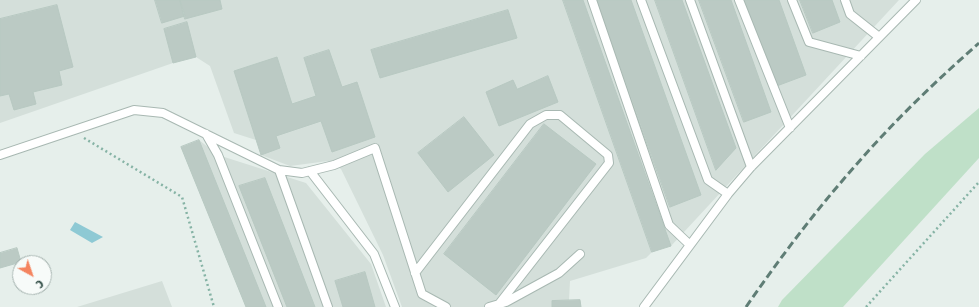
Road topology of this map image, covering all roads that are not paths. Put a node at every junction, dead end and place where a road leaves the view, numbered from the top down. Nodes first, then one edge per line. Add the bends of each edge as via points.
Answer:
1 (592, 0) edge
2 (641, 0) edge
3 (690, 0) edge
4 (738, 0) edge
5 (792, 0) edge
6 (845, 0) edge
7 (916, 0) edge
8 (879, 37) junction
9 (861, 56) junction
10 (790, 128) junction
11 (206, 134) junction
12 (0, 155) edge
13 (751, 167) junction
14 (279, 170) junction
15 (310, 171) junction
16 (728, 194) junction
17 (690, 245) junction
18 (580, 254) dead end
19 (415, 273) junction
20 (499, 304) junction
21 (278, 307) edge
22 (328, 307) edge
23 (395, 307) edge
24 (446, 307) edge
25 (489, 307) edge
26 (644, 307) edge

1 - 17 lane via 668,225
2 - 16 lane via 708,180
3 - 13 lane
4 - 10 lane
5 - 9 lane via 809,42
6 - 8 lane via 850,14
7 - 8 lane
8 - 9 lane
9 - 10 lane
10 - 13 lane
11 - 12 lane via 163,113 134,110
11 - 14 lane
11 - 21 lane via 218,155
13 - 16 lane
14 - 15 lane via 302,173
14 - 22 lane
15 - 19 lane via 334,165 375,148
15 - 23 lane via 374,254
16 - 17 lane
17 - 26 lane
18 - 20 lane via 559,273
19 - 20 lane via 530,124 546,115 560,115 608,155 609,163
19 - 24 lane via 422,294
20 - 25 lane

